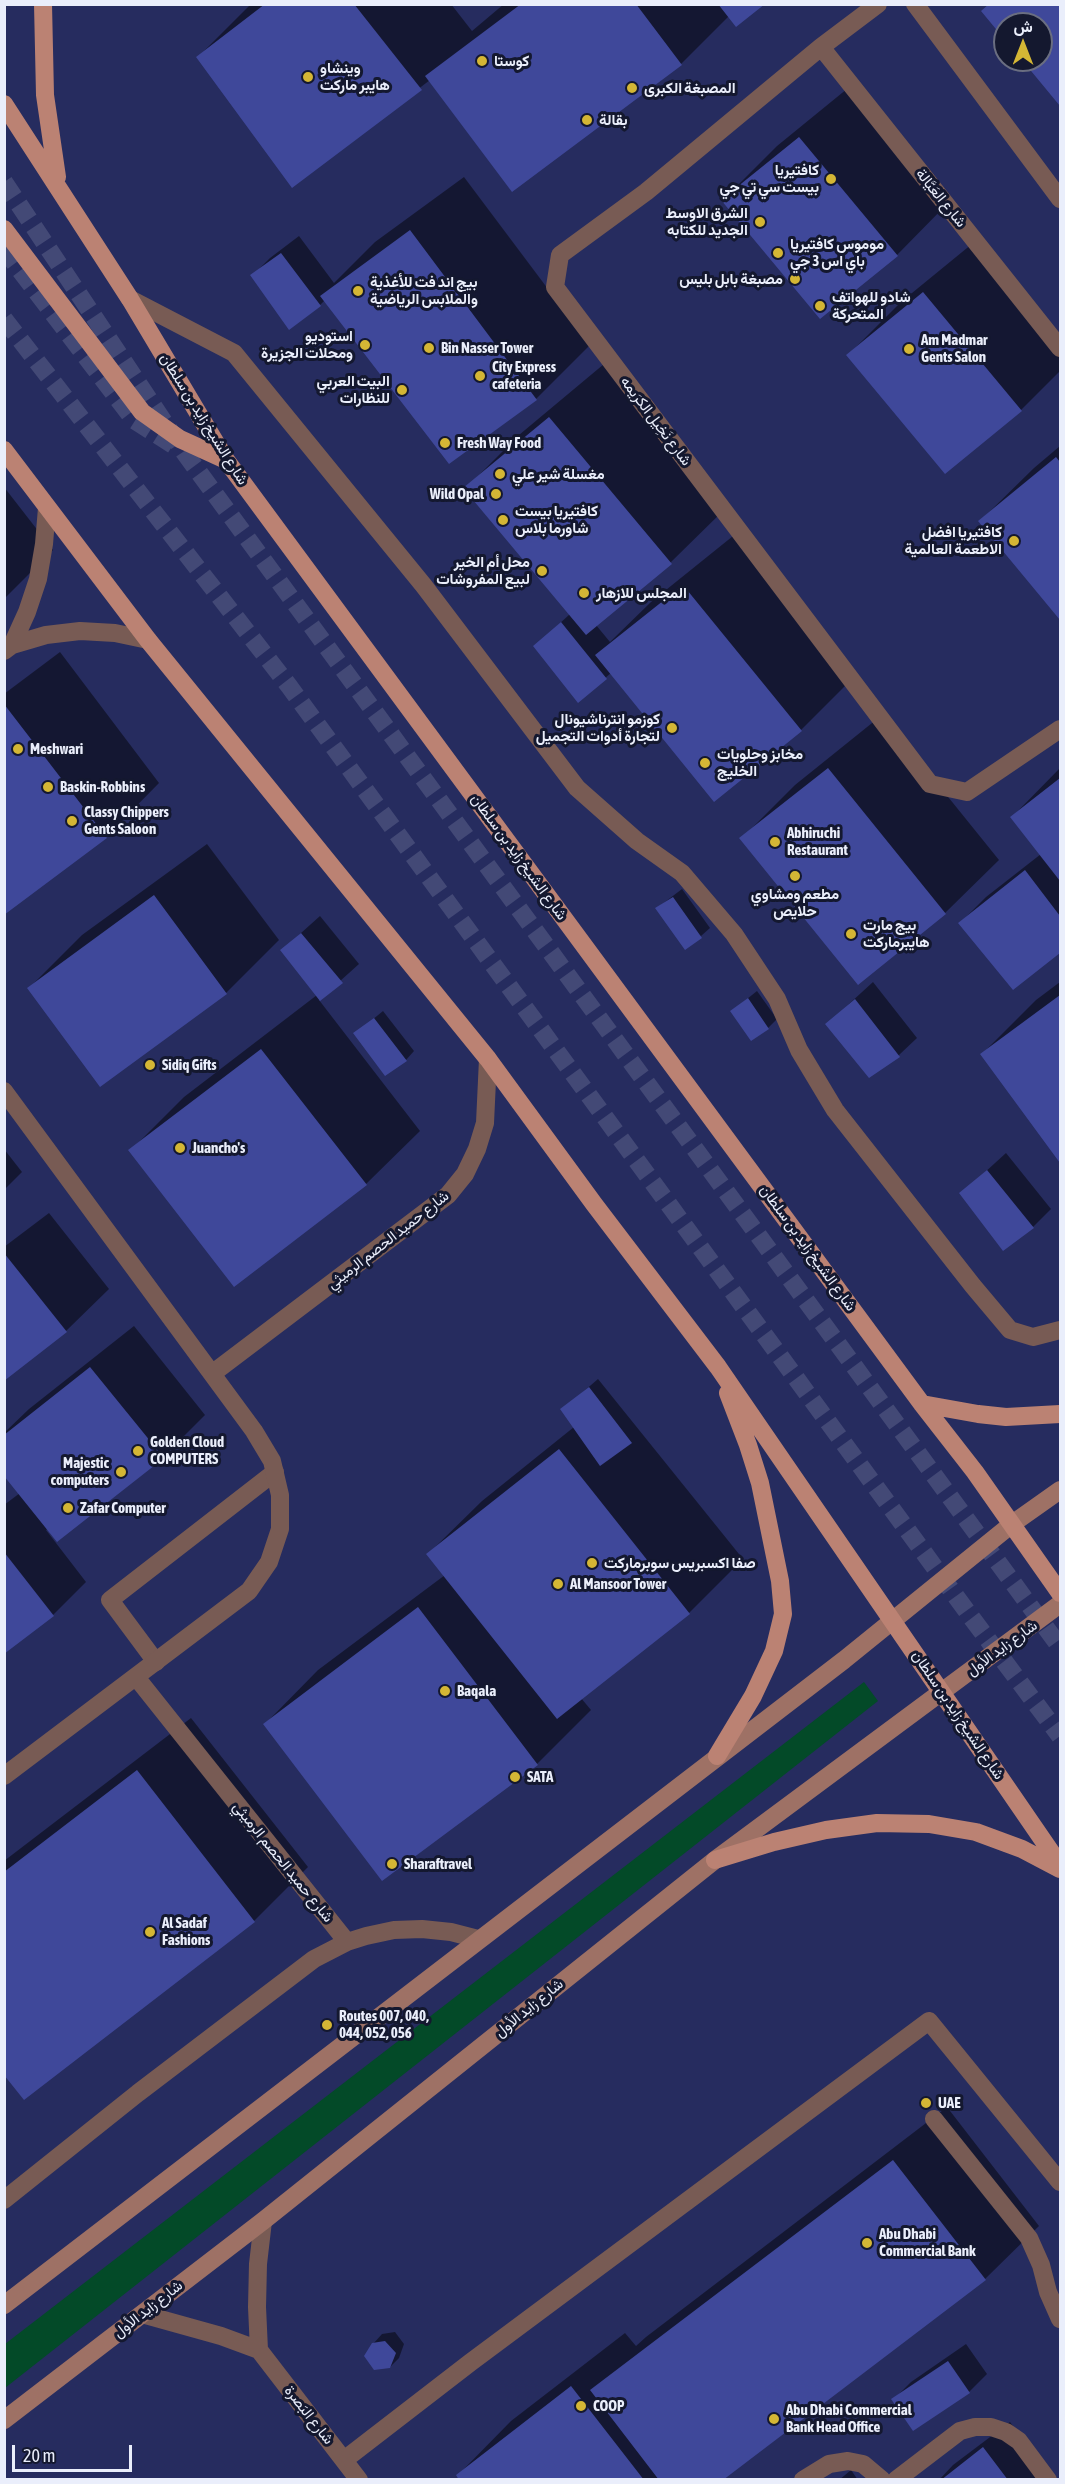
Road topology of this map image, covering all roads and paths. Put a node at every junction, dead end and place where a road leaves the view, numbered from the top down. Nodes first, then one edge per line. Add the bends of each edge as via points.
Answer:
1 (43, 4) edge
2 (878, 4) edge
3 (915, 4) edge
4 (822, 47) junction
5 (4, 104) edge
6 (60, 188) junction
7 (1060, 199) edge
8 (4, 229) edge
9 (130, 298) junction
10 (1060, 348) edge
11 (4, 450) edge
12 (226, 460) junction
13 (47, 508) junction
14 (148, 640) junction
15 (8, 648) edge
16 (1060, 729) edge
17 (488, 1059) junction
18 (4, 1090) edge
19 (1060, 1330) edge
20 (718, 1366) junction
21 (213, 1373) junction
22 (922, 1404) junction
23 (1060, 1414) edge
24 (275, 1472) junction
25 (1060, 1490) edge
26 (1012, 1524) junction
27 (1060, 1593) edge
28 (1060, 1604) edge
29 (893, 1620) junction
30 (156, 1662) junction
31 (136, 1677) junction
32 (942, 1692) junction
33 (717, 1756) junction
34 (4, 1776) edge
35 (715, 1860) junction
36 (1060, 1867) edge
37 (478, 1940) junction
38 (347, 1942) junction
39 (934, 2119) dead end
40 (1060, 2182) edge
41 (4, 2200) edge
42 (263, 2221) junction
43 (4, 2305) edge
44 (142, 2314) junction
45 (1060, 2319) edge
46 (259, 2350) junction
47 (4, 2420) edge
48 (344, 2460) junction
49 (359, 2480) edge
50 (803, 2480) edge
51 (882, 2480) edge
52 (896, 2480) edge
53 (1048, 2480) edge

1 - 6 main road via 45,95
2 - 4 street, شارع نَخِيل الكرَيمه
3 - 7 street
4 - 10 street, شارع العَيَّالة
4 - 16 street, شارع نَخِيل الكرَيمه via 645,192 560,255 555,287 930,784 967,792
5 - 6 main road, شارع الشيخ زايد بن سلطان
6 - 9 main road, شارع الشيخ زايد بن سلطان
8 - 12 main road via 142,412 180,439
9 - 12 main road, شارع الشيخ زايد بن سلطان
9 - 19 street via 234,353 424,586 577,788 637,841 682,873 734,934 777,999 798,1050 835,1110 1010,1330 1033,1337
11 - 13 main road, شارع الشيخ زايد بن سلطان
12 - 22 main road, شارع الشيخ زايد بن سلطان
13 - 14 main road, شارع الشيخ زايد بن سلطان
13 - 15 street via 38,579 27,612
14 - 15 street via 80,631 46,635
14 - 17 main road, شارع الشيخ زايد بن سلطان
17 - 20 main road, شارع الشيخ زايد بن سلطان
17 - 21 street, شارع حميد الحصم الرميثي via 485,1123 465,1174 448,1195
18 - 21 street
20 - 29 main road, شارع الشيخ زايد بن سلطان
20 - 33 main road via 760,1484 783,1614 774,1651 753,1696
21 - 24 street via 254,1431
22 - 23 main road via 1006,1417
22 - 26 main road, شارع الشيخ زايد بن سلطان
24 - 30 street via 280,1529 269,1562 249,1591
24 - 30 street via 110,1600
25 - 26 main road
26 - 27 main road, شارع الشيخ زايد بن سلطان
26 - 29 main road
28 - 32 main road, شارع زايد الأول
29 - 32 main road, شارع الشيخ زايد بن سلطان
29 - 33 main road
30 - 31 street
31 - 34 street
31 - 38 street, شارع حميد الحصم الرميثي
32 - 35 main road, شارع زايد الأول
32 - 36 main road, شارع الشيخ زايد بن سلطان
33 - 37 main road
35 - 36 main road via 826,1830 877,1823 928,1824 976,1832
35 - 42 main road, شارع زايد الأول
37 - 38 street via 422,1929 394,1930
37 - 43 main road
38 - 41 street via 314,1959
39 - 45 street via 1029,2238
40 - 48 street via 929,2021
42 - 44 main road, شارع زايد الأول
42 - 46 street via 258,2264
44 - 46 street
44 - 47 main road, شارع زايد الأول
46 - 48 street, شارع البَصرة
48 - 49 street, شارع البَصرة
50 - 51 street via 829,2464 848,2461 863,2464
52 - 53 street via 960,2431 991,2427 1019,2441

